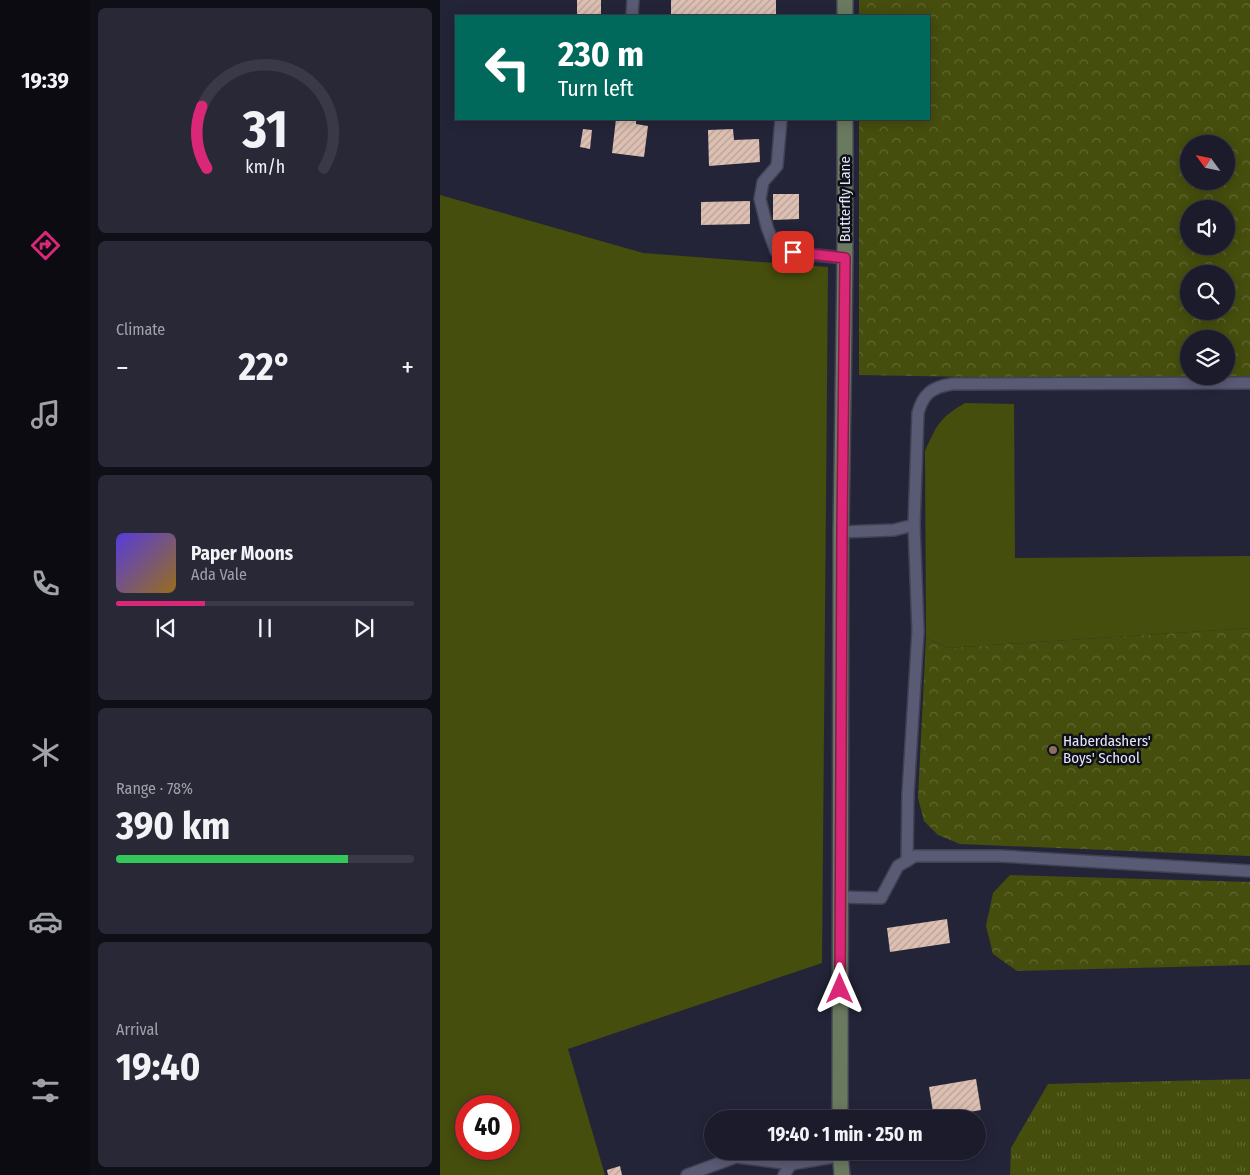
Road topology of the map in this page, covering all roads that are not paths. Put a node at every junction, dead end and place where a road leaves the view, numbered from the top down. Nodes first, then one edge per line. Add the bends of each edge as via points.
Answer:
1 (633, 0) edge
2 (845, 0) edge
3 (632, 15) edge
4 (845, 15) edge
5 (781, 120) edge
6 (845, 120) edge
7 (845, 258) junction
8 (1250, 383) edge
9 (914, 526) junction
10 (842, 532) junction
11 (907, 861) junction
12 (1250, 871) edge
13 (840, 897) junction
14 (840, 1110) edge
15 (811, 1160) edge
16 (841, 1160) edge
17 (791, 1164) junction
18 (701, 1173) edge
19 (687, 1175) edge
20 (784, 1175) edge
21 (842, 1175) edge

1 - 3 lane
2 - 4 street
5 - 7 lane via 776,166 763,182 760,199 776,251
6 - 7 street, Butterfly Lane
7 - 10 street, Butterfly Lane
8 - 9 lane via 943,385 928,393 921,401 918,413
9 - 10 lane
9 - 11 lane via 918,632
10 - 13 street, Butterfly Lane
11 - 12 lane via 915,856 1000,856
11 - 13 lane via 898,866 881,898
13 - 14 street, Butterfly Lane
15 - 17 lane
16 - 21 street
17 - 18 lane via 736,1157
17 - 20 lane
18 - 19 lane

